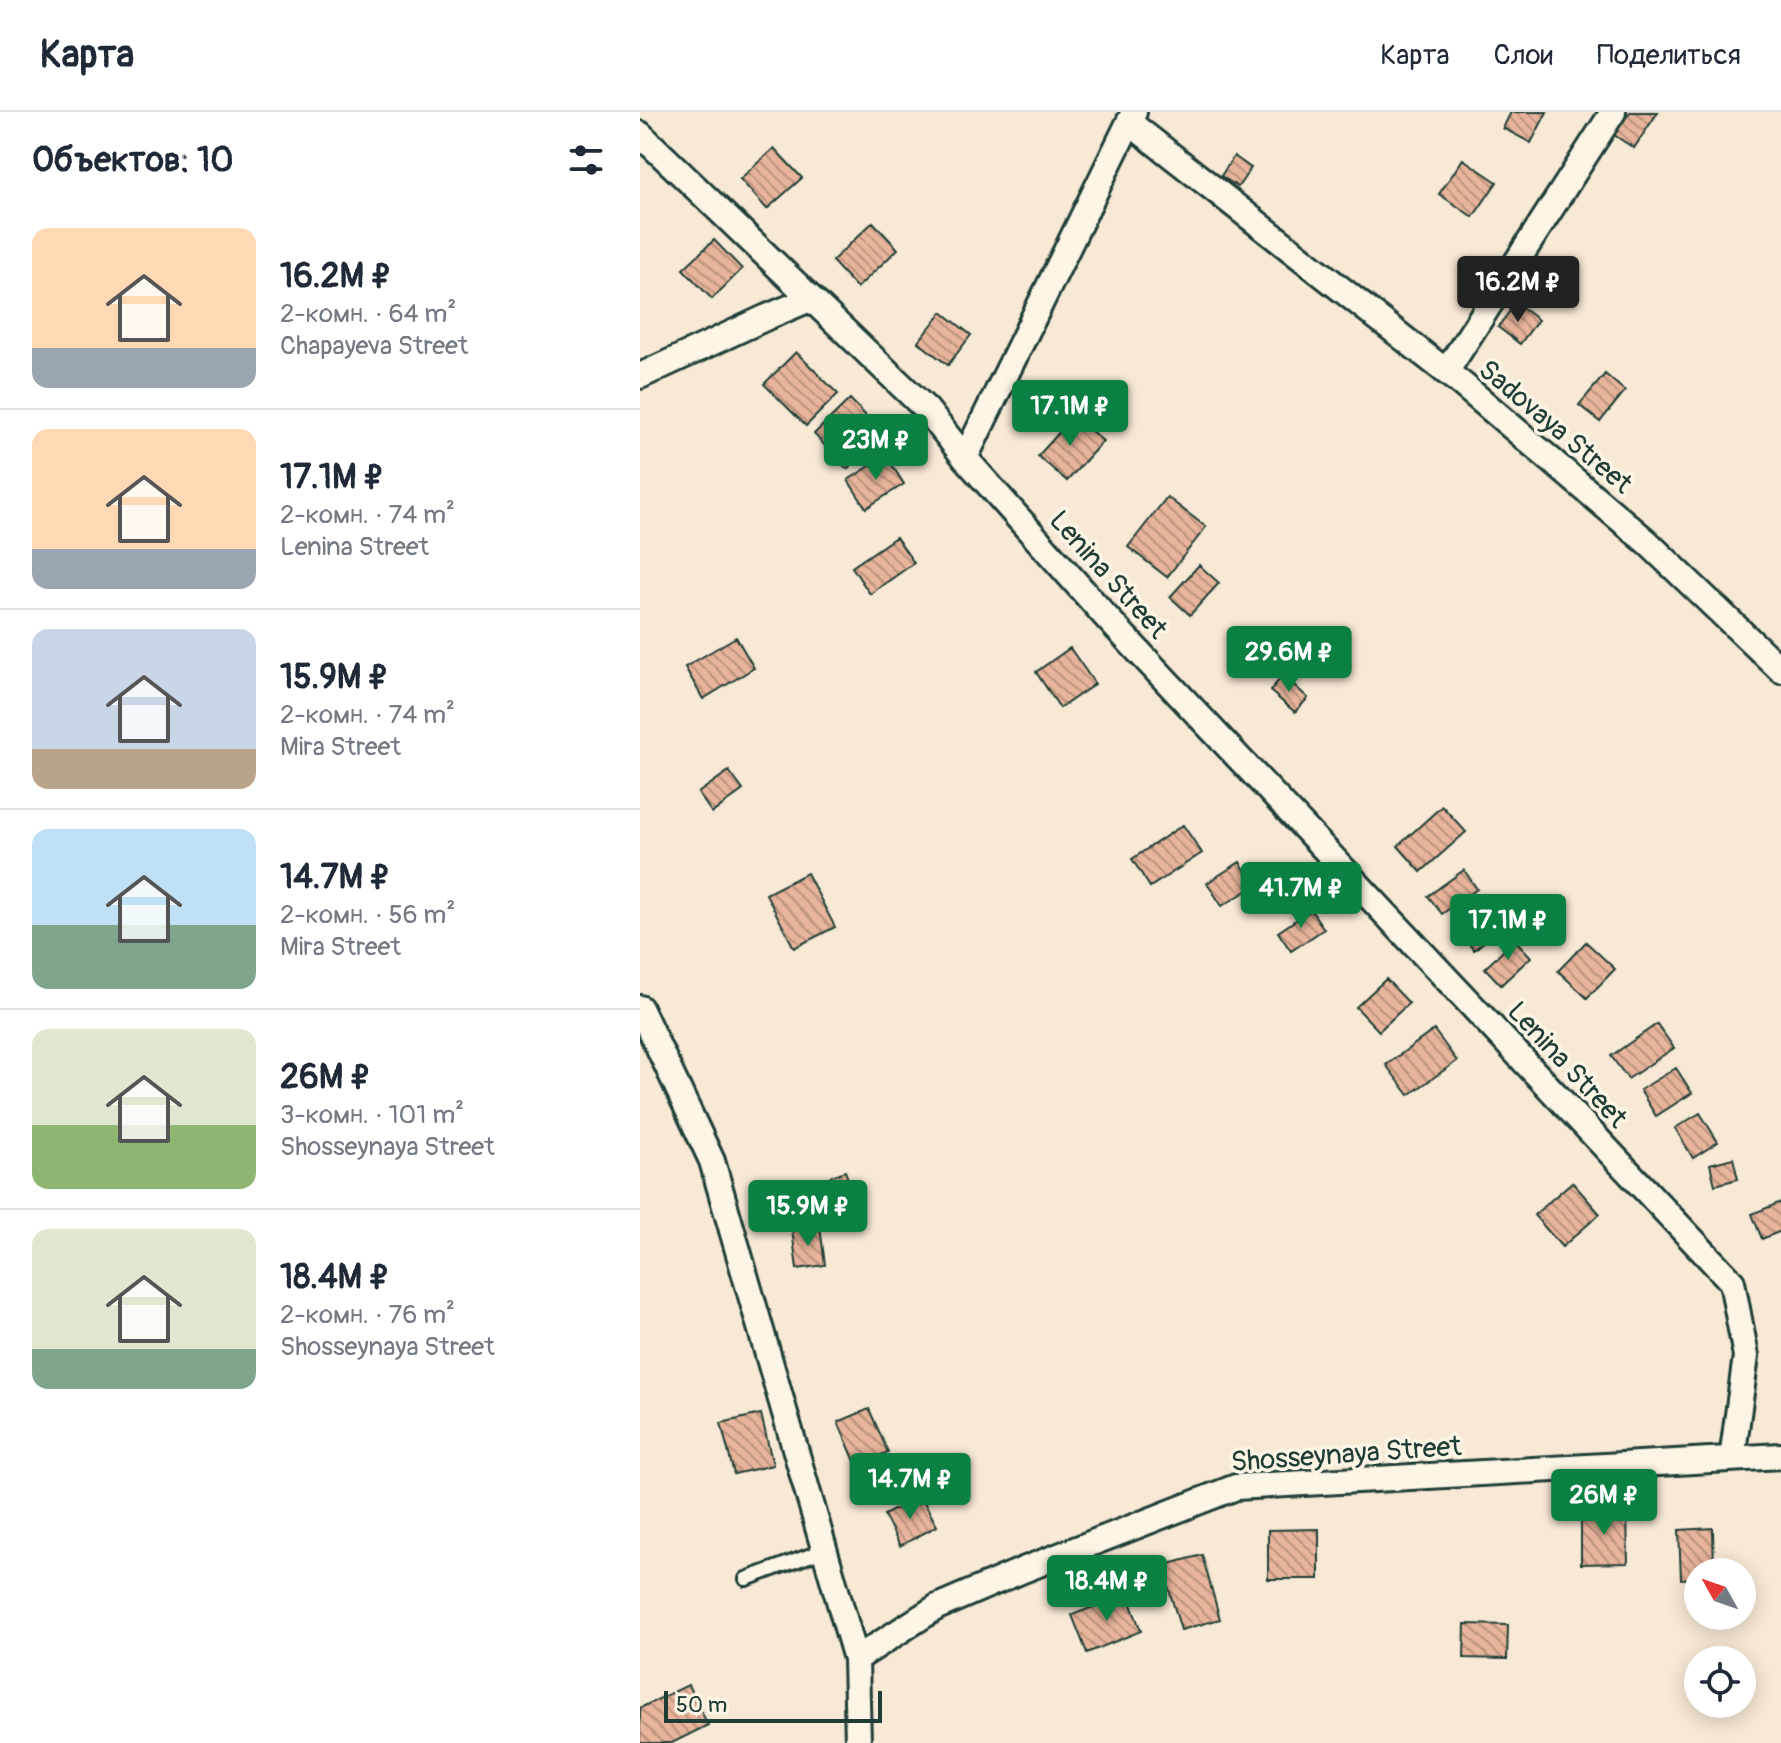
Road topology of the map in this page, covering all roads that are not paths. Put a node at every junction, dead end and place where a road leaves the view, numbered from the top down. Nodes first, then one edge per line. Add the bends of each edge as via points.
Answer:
1 (1613, 112) edge
2 (1132, 117) edge
3 (640, 134) edge
4 (810, 299) junction
5 (1446, 372) junction
6 (640, 376) edge
7 (965, 458) junction
8 (1781, 670) edge
9 (640, 1008) edge
10 (1781, 1456) edge
11 (1732, 1459) junction
12 (825, 1550) junction
13 (746, 1579) dead end
14 (856, 1659) junction
15 (858, 1743) edge

1 - 5 street
2 - 5 street, Sadovaya Street
2 - 7 street
3 - 4 street, Lenina Street
4 - 6 street
4 - 7 street, Lenina Street via 927,410
5 - 8 street, Sadovaya Street via 1647,542
7 - 11 street, Lenina Street via 1108,619 1732,1282 1746,1356
9 - 12 street via 712,1161
10 - 11 street, Shosseynaya Street
11 - 14 street, Shosseynaya Street via 1236,1487 937,1607
12 - 13 lane
12 - 14 street
14 - 15 street

